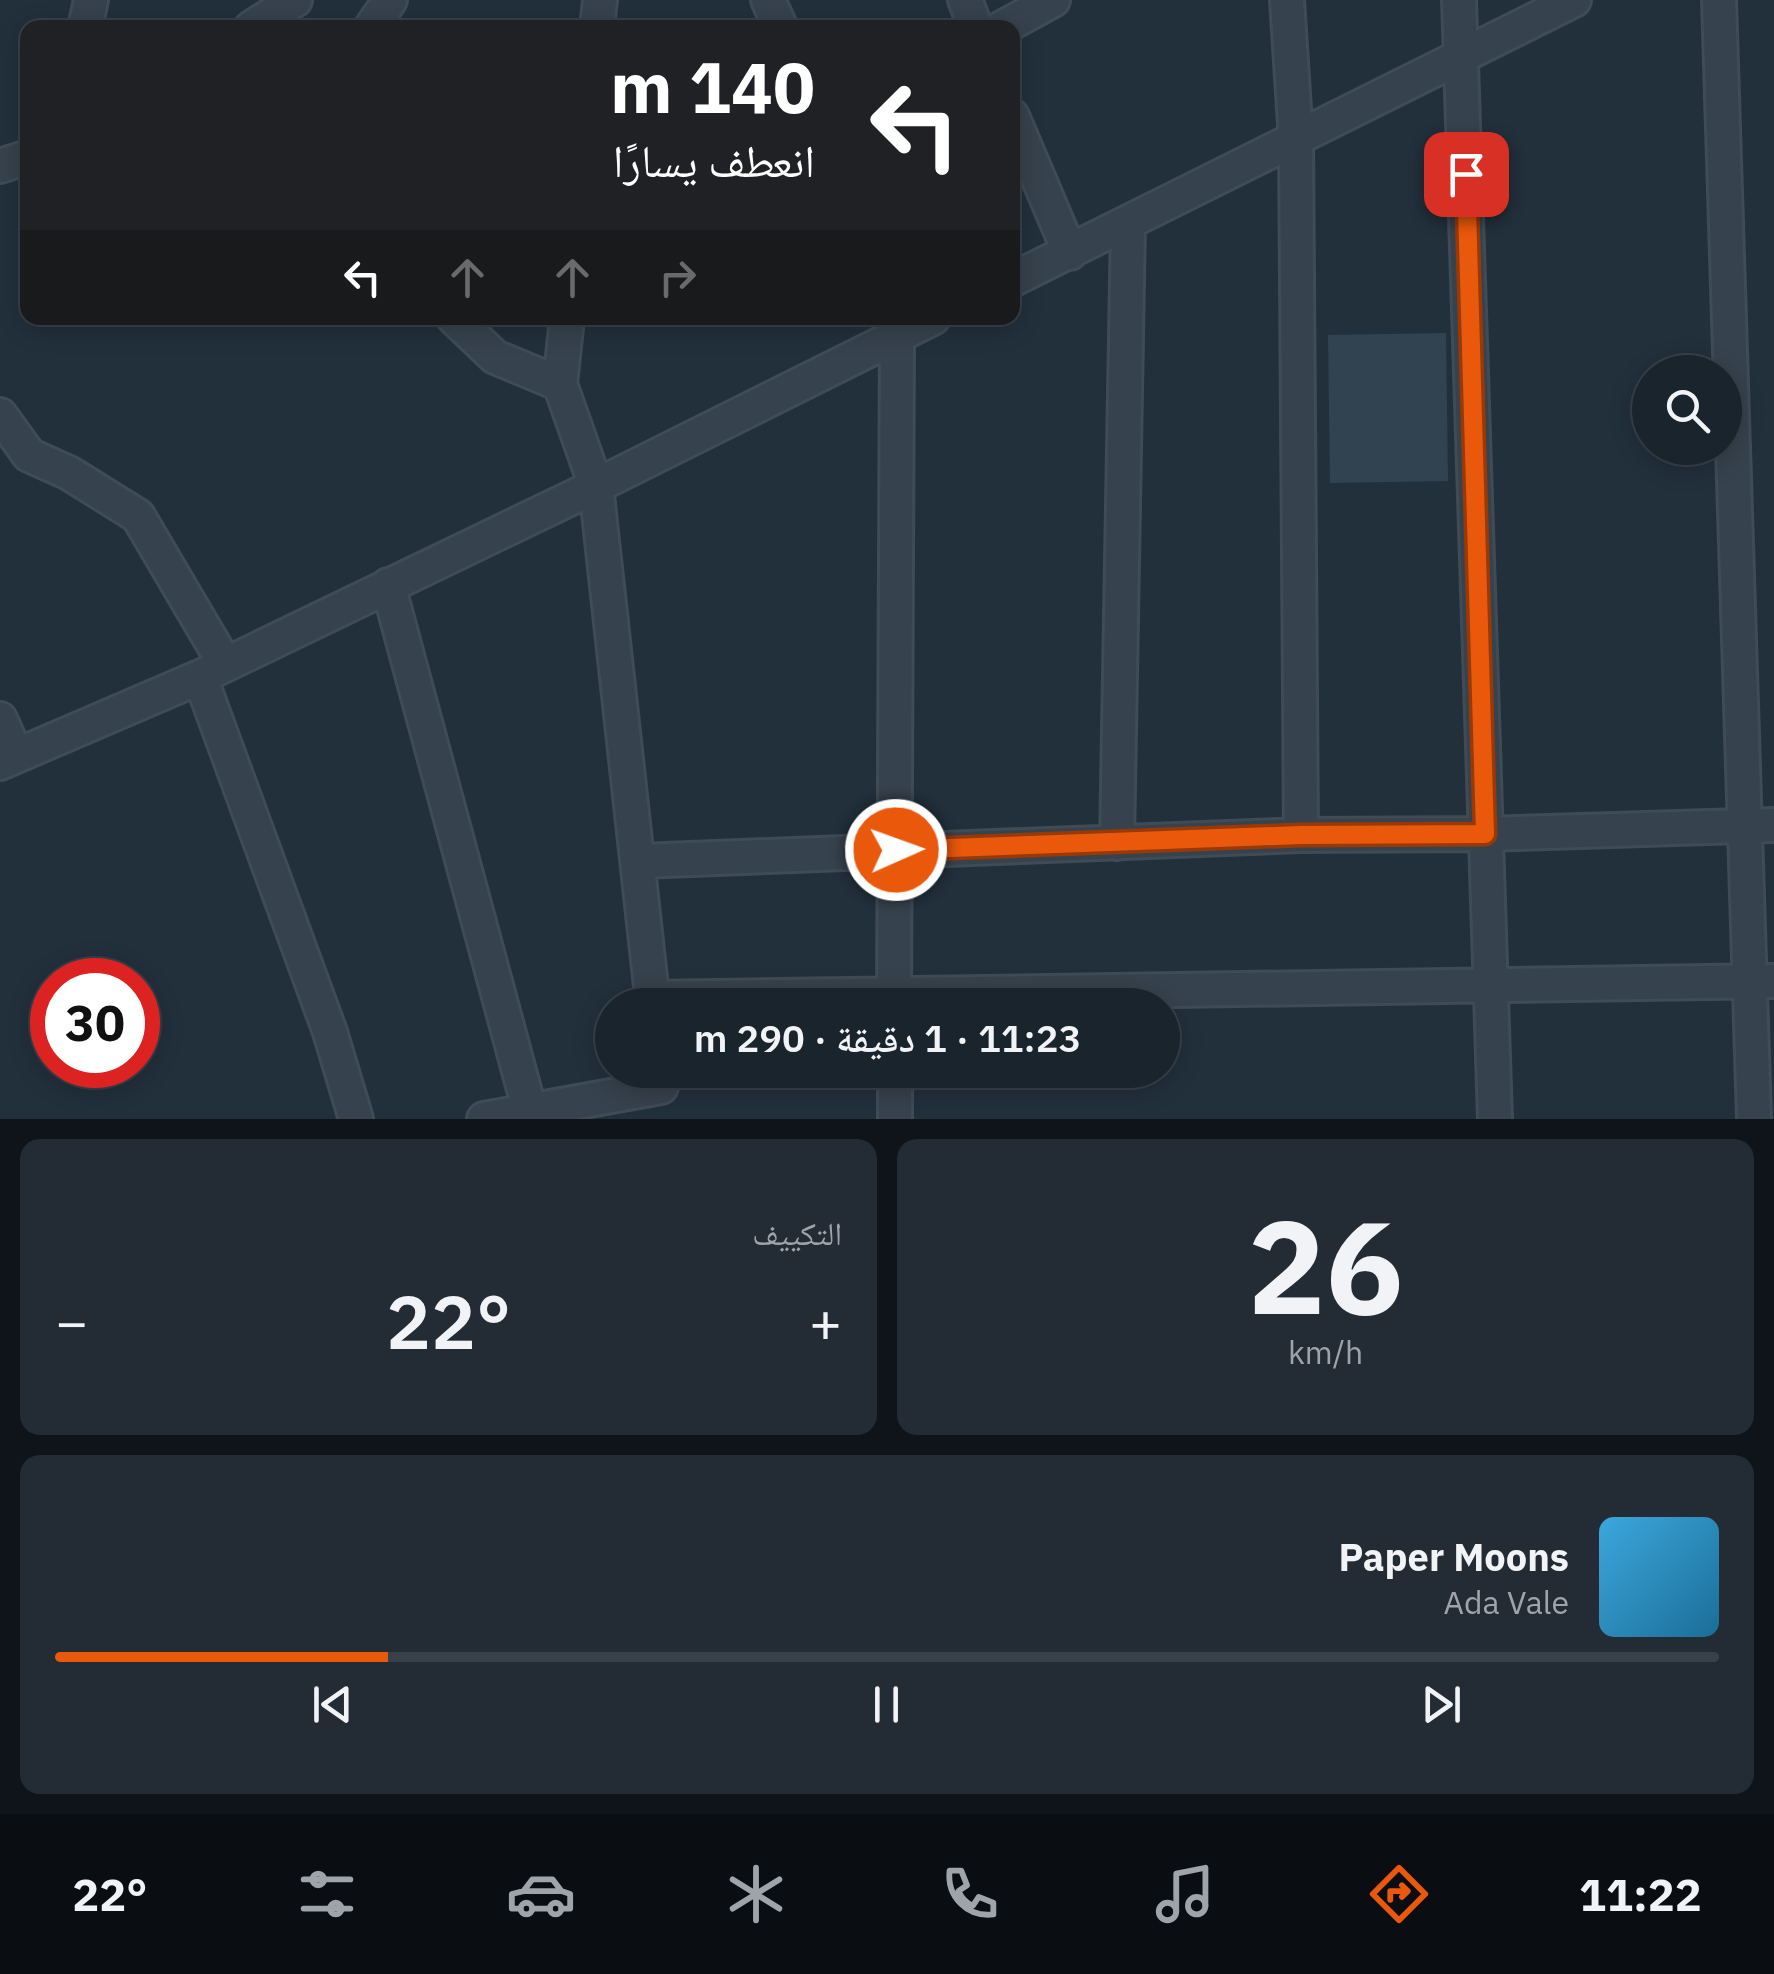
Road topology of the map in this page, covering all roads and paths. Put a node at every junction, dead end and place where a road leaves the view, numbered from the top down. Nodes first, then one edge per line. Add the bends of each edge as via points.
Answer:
1 (295, 0) edge
2 (1053, 0) edge
3 (1287, 0) edge
4 (1458, 0) edge
5 (1574, 0) edge
6 (1719, 0) edge
7 (264, 20) edge
8 (1017, 20) edge
9 (1462, 57) junction
10 (1020, 135) edge
11 (1296, 140) junction
12 (1128, 224) junction
13 (1070, 253) junction
14 (1020, 276) edge
15 (461, 325) edge
16 (566, 325) edge
17 (916, 325) edge
18 (920, 325) edge
19 (560, 384) junction
20 (0, 415) edge
21 (596, 486) junction
22 (388, 585) junction
23 (213, 670) junction
24 (0, 718) edge
25 (8, 759) edge
26 (1759, 826) edge
27 (1485, 834) junction
28 (1301, 835) junction
29 (1117, 843) junction
30 (896, 850) junction
31 (640, 861) junction
32 (1761, 981) edge
33 (1490, 986) junction
34 (652, 988) edge
35 (894, 988) edge
36 (1180, 993) edge
37 (895, 1088) edge
38 (661, 1092) edge
39 (532, 1116) edge
40 (356, 1119) edge
41 (484, 1119) edge
42 (896, 1119) edge
43 (1496, 1119) edge
44 (1754, 1119) edge

1 - 7 street
2 - 8 street
3 - 11 street
4 - 9 street
5 - 9 street
6 - 26 street
9 - 11 street
9 - 27 street
10 - 13 street
11 - 12 street
11 - 28 street
12 - 13 street
12 - 29 street
13 - 14 street
15 - 19 street via 495,357
16 - 19 street
17 - 21 street
18 - 30 street
19 - 21 street
20 - 23 street via 29,455 138,516
21 - 22 street
21 - 31 street
22 - 23 street
22 - 39 street
23 - 25 street
23 - 40 street
24 - 25 street
26 - 27 street
26 - 32 street
27 - 28 street
27 - 33 street
28 - 29 street
29 - 30 street
30 - 31 street
30 - 35 street
31 - 34 street
32 - 33 street
32 - 44 street
33 - 36 street
33 - 43 street
37 - 42 street
38 - 39 street
39 - 41 street

